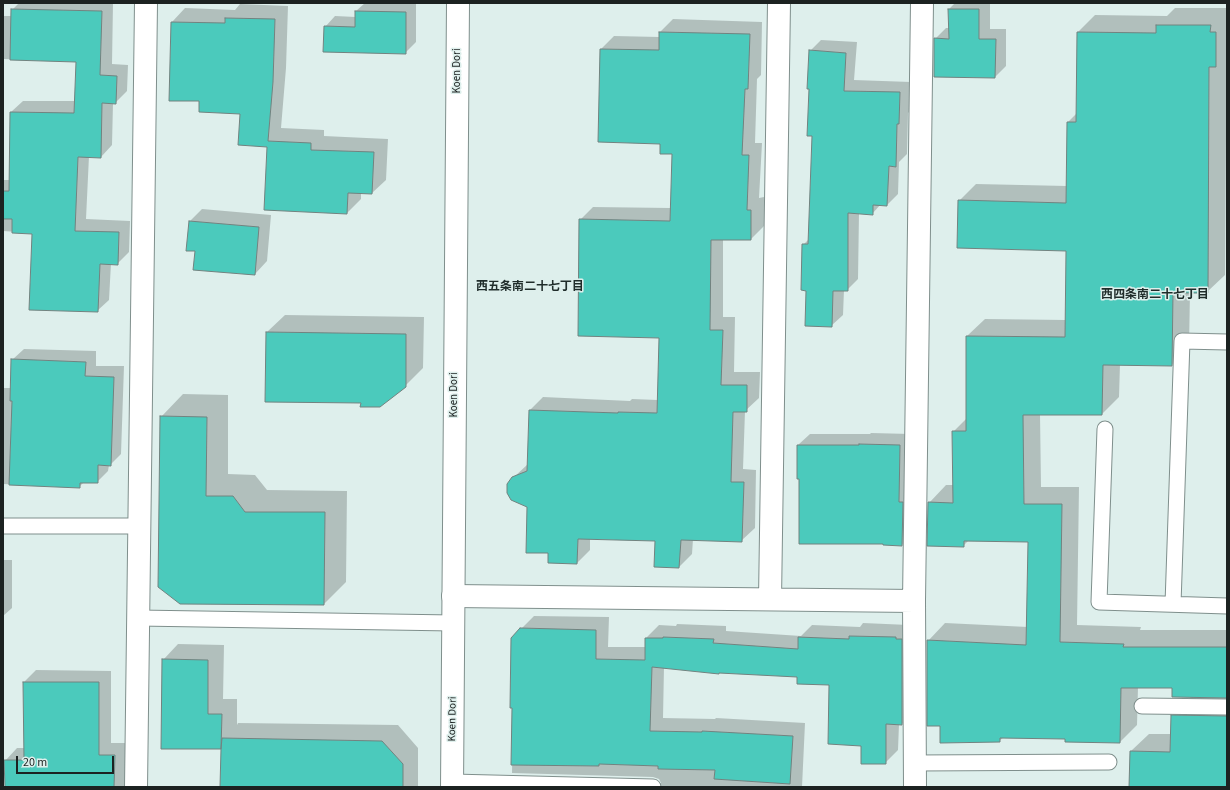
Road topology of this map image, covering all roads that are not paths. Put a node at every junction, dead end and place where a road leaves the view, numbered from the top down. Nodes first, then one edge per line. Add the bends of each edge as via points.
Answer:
1 (146, 3) edge
2 (458, 3) edge
3 (779, 3) edge
4 (922, 3) edge
5 (1227, 342) edge
6 (1105, 429) dead end
7 (3, 526) edge
8 (139, 526) junction
9 (454, 596) junction
10 (770, 599) junction
11 (914, 601) junction
12 (1173, 604) junction
13 (1227, 606) edge
14 (138, 618) junction
15 (454, 622) junction
16 (1142, 706) dead end
17 (1227, 707) edge
18 (1109, 762) dead end
19 (915, 763) junction
20 (452, 784) edge
21 (136, 787) edge
22 (653, 787) edge
23 (915, 787) edge

1 - 8 street
2 - 9 street, Koen Dori
3 - 10 street
4 - 11 street
5 - 12 lane via 1182,341
6 - 12 lane via 1099,602
7 - 8 lane
8 - 14 street
9 - 10 street
9 - 15 street, Koen Dori
10 - 11 street
11 - 19 street
12 - 13 lane
14 - 15 lane
14 - 21 street
15 - 20 street, Koen Dori
16 - 17 lane
18 - 19 lane
19 - 23 street
20 - 22 lane

